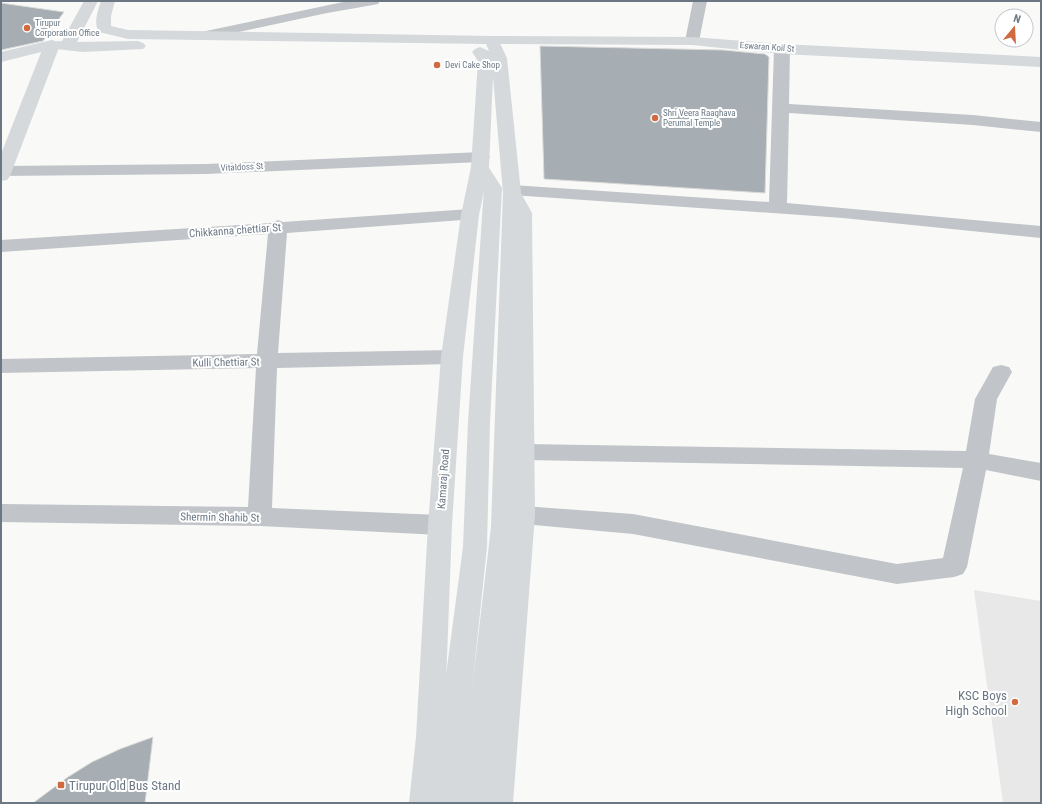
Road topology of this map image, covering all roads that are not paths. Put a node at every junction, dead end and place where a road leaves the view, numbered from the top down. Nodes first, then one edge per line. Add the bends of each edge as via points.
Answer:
1 (91, 1) edge
2 (108, 1) edge
3 (373, 1) edge
4 (700, 1) edge
5 (206, 35) junction
6 (492, 40) junction
7 (692, 41) junction
8 (60, 46) junction
9 (782, 48) junction
10 (1, 57) edge
11 (1041, 62) edge
12 (780, 108) junction
13 (1041, 127) edge
14 (480, 162) junction
15 (2, 173) edge
16 (507, 194) junction
17 (778, 208) junction
18 (470, 215) junction
19 (278, 226) junction
20 (1041, 232) edge
21 (1, 246) edge
22 (452, 357) junction
23 (267, 361) junction
24 (1, 366) edge
25 (1001, 372) dead end
26 (524, 452) junction
27 (976, 460) junction
28 (1041, 472) edge
29 (1, 513) edge
30 (523, 515) junction
31 (260, 517) junction
32 (440, 526) junction
33 (424, 803) edge
34 (444, 803) edge
35 (473, 803) edge
36 (498, 803) edge

1 - 8 main road
2 - 5 main road, Eswaran Koil St via 104,29 116,33
3 - 5 street
4 - 7 street
5 - 6 main road, Eswaran Koil St
6 - 7 main road, Eswaran Koil St
6 - 16 main road via 499,58
7 - 9 main road, Eswaran Koil St
8 - 10 main road, Kamaraj Road
8 - 14 main road, Kamaraj Road via 476,50 484,55 486,61
8 - 15 main road
9 - 11 main road, Eswaran Koil St
9 - 12 street
12 - 13 street via 973,120
12 - 17 street
14 - 15 street, Vitaldoss St
14 - 16 main road
14 - 18 main road, Kamaraj Road
16 - 17 street
16 - 26 main road via 523,213
16 - 34 main road via 479,422 475,547
16 - 35 main road via 503,527
17 - 20 street via 938,220
18 - 19 street, Chikkanna chettiar St
18 - 22 main road, Kamaraj Road
19 - 21 street, Chikkanna chettiar St
19 - 23 street
22 - 23 street, Kulli Chettiar St
22 - 32 main road, Kamaraj Road
23 - 24 street, Kulli Chettiar St
23 - 31 street
25 - 27 street via 986,399
26 - 27 street
26 - 30 main road
27 - 28 street
27 - 30 street via 954,567 897,574 633,524
29 - 31 street, Shermin Shahib St
30 - 36 main road
31 - 32 street, Shermin Shahib St
32 - 33 main road, Kamaraj Road via 430,737

